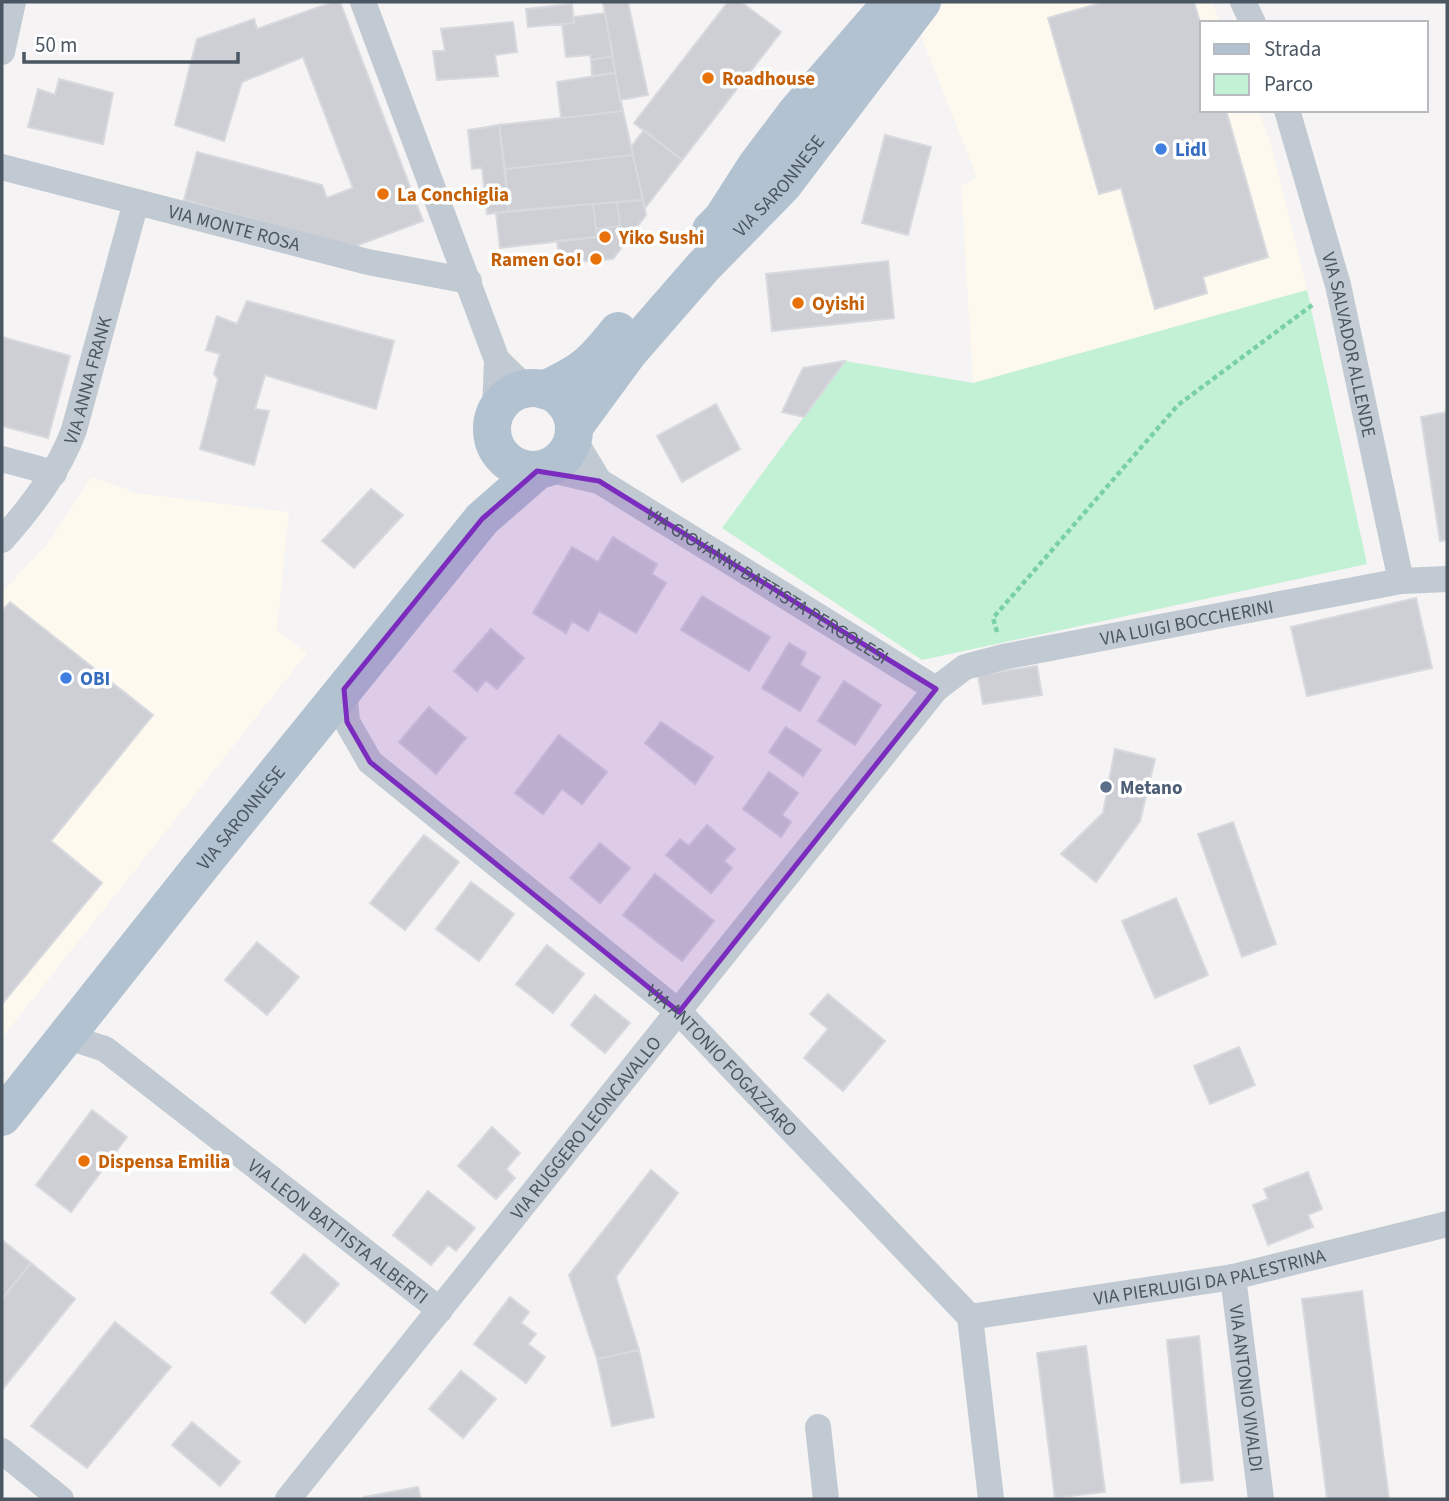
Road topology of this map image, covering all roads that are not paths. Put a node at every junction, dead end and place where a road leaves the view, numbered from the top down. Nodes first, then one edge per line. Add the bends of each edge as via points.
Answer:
1 (13, 2) edge
2 (363, 2) edge
3 (892, 2) edge
4 (922, 2) edge
5 (1243, 2) edge
6 (1252, 21) edge
7 (2, 52) edge
8 (1288, 112) edge
9 (2, 167) edge
10 (136, 202) junction
11 (469, 281) junction
12 (497, 360) junction
13 (535, 389) junction
14 (495, 412) junction
15 (574, 432) junction
16 (500, 455) junction
17 (2, 459) edge
18 (542, 470) junction
19 (54, 473) junction
20 (599, 481) junction
21 (482, 519) junction
22 (2, 540) edge
23 (1447, 579) edge
24 (1401, 581) junction
25 (344, 689) junction
26 (936, 689) junction
27 (678, 1012) junction
28 (65, 1036) junction
29 (2, 1117) edge
30 (1447, 1224) edge
31 (1233, 1278) junction
32 (440, 1310) junction
33 (970, 1317) junction
34 (818, 1427) dead end
35 (2, 1451) edge
36 (61, 1499) edge
37 (288, 1499) edge
38 (826, 1499) edge
39 (991, 1499) edge
40 (1261, 1499) edge

1 - 7 street
2 - 11 street
3 - 13 main road, VIA SARONNESE via 796,113 722,219 593,362 576,374
4 - 15 main road, VIA SARONNESE via 783,185 646,333
5 - 6 street
8 - 24 street, VIA SALVADOR ALLENDE via 1338,285
9 - 10 street, VIA MONTE ROSA
10 - 11 street, VIA MONTE ROSA via 368,262
10 - 19 street, VIA ANNA FRANK via 74,430
11 - 12 street
12 - 13 street
12 - 14 street
13 - 14 main road, VIA SARONNESE via 510,395
13 - 15 main road via 565,403
14 - 16 main road, VIA SARONNESE via 492,434
15 - 18 main road, VIA SARONNESE via 562,458
15 - 20 street, VIA GIOVANNI BATTISTA PERGOLESI
16 - 18 main road via 520,469
16 - 21 main road, VIA SARONNESE
17 - 19 street
18 - 20 street, VIA GIOVANNI BATTISTA PERGOLESI
18 - 21 main road, VIA SARONNESE
19 - 22 street, VIA ANNA FRANK
20 - 26 street, VIA GIOVANNI BATTISTA PERGOLESI
21 - 25 main road, VIA SARONNESE
23 - 24 street, VIA LUIGI BOCCHERINI
24 - 26 street, VIA LUIGI BOCCHERINI via 1003,657 965,667
25 - 27 street, VIA ANTONIO FOGAZZARO via 347,722 370,762
25 - 28 main road, VIA SARONNESE
26 - 27 street, VIA RUGGERO LEONCAVALLO
27 - 32 street, VIA RUGGERO LEONCAVALLO
27 - 33 street, VIA ANTONIO FOGAZZARO
28 - 29 main road, VIA SARONNESE
28 - 32 street, VIA LEON BATTISTA ALBERTI via 105,1048
30 - 31 street, VIA PIERLUIGI DA PALESTRINA
31 - 33 street, VIA PIERLUIGI DA PALESTRINA
31 - 40 street, VIA ANTONIO VIVALDI
32 - 37 street, VIA RUGGERO LEONCAVALLO
33 - 39 street
34 - 38 street
35 - 36 street

